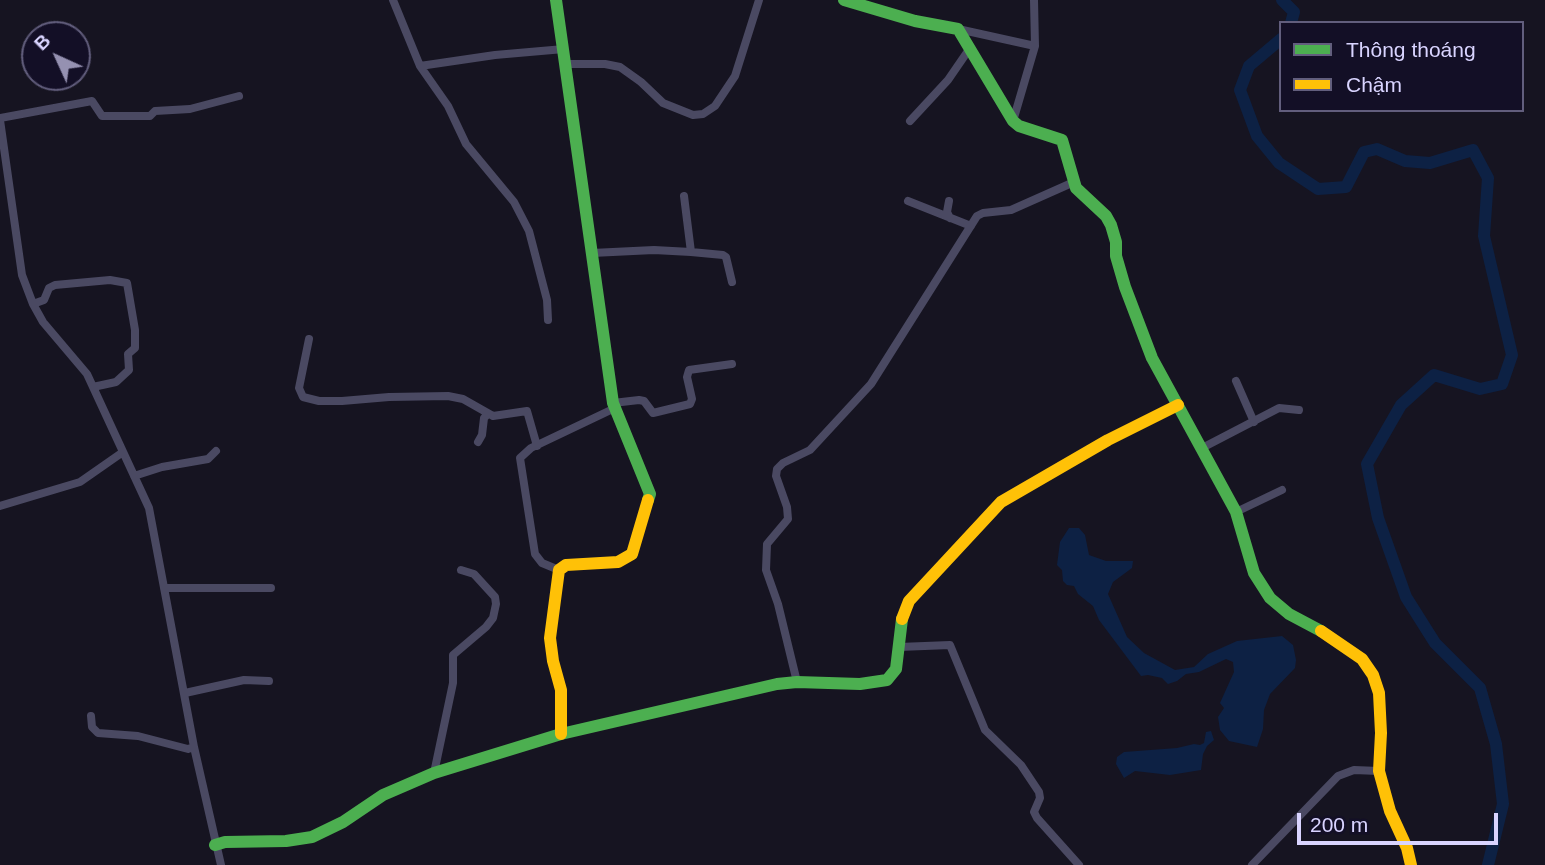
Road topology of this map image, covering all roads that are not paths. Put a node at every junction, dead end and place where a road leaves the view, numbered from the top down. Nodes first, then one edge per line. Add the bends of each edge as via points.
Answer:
1 (393, 0) edge
2 (556, 0) edge
3 (759, 0) edge
4 (845, 0) edge
5 (1034, 0) edge
6 (958, 29) junction
7 (1035, 46) junction
8 (970, 48) junction
9 (564, 49) junction
10 (566, 64) junction
11 (420, 66) junction
12 (239, 96) dead end
13 (0, 119) edge
14 (910, 121) dead end
15 (1013, 121) junction
16 (1074, 182) junction
17 (684, 196) dead end
18 (908, 201) dead end
19 (949, 201) dead end
20 (950, 218) junction
21 (971, 226) junction
22 (691, 252) junction
23 (592, 253) junction
24 (732, 282) dead end
25 (33, 304) junction
26 (548, 320) dead end
27 (309, 340) dead end
28 (732, 364) dead end
29 (1237, 381) dead end
30 (93, 387) junction
31 (1178, 405) junction
32 (614, 406) junction
33 (1299, 410) dead end
34 (488, 414) junction
35 (1254, 422) junction
36 (478, 442) dead end
37 (537, 446) junction
38 (1202, 448) junction
39 (216, 451) dead end
40 (123, 452) junction
41 (134, 476) junction
42 (1282, 490) dead end
43 (0, 506) edge
44 (1236, 512) junction
45 (461, 570) dead end
46 (559, 570) junction
47 (164, 588) junction
48 (271, 589) dead end
49 (899, 647) junction
50 (269, 681) dead end
51 (797, 682) junction
52 (186, 693) junction
53 (91, 716) dead end
54 (561, 734) junction
55 (194, 747) junction
56 (1379, 771) junction
57 (434, 773) junction
58 (215, 845) junction
59 (221, 865) edge
60 (1079, 865) edge
61 (1252, 865) edge
62 (1411, 865) edge

1 - 11 street
2 - 9 street
3 - 10 street via 735,76 715,106 703,114 693,115 663,103 620,67
4 - 6 street
5 - 7 street
6 - 7 street
6 - 8 street
7 - 15 street
8 - 14 street
8 - 15 street
9 - 10 street
9 - 11 street
10 - 23 street
11 - 26 street via 448,106 466,145 514,202 529,231
12 - 13 street via 190,110 155,111 150,116 102,116 92,101
13 - 25 street via 22,275
15 - 16 street via 1062,140
16 - 21 street via 1011,210 979,214
16 - 31 street via 1111,225 1125,287 1152,358
17 - 22 street
18 - 20 street
19 - 20 street
20 - 21 street
21 - 51 street via 871,384 810,450 777,469 788,519 767,544 766,570
22 - 23 street
22 - 24 street via 726,257
23 - 32 street
25 - 30 street
25 - 30 street via 44,300 55,285 110,280 127,284 135,330 129,370 116,382
27 - 34 street via 299,388 307,399 448,396
28 - 32 street via 689,370 690,404 653,413 639,400
29 - 35 street
30 - 40 street
31 - 38 street
31 - 49 street via 1001,502 909,601 902,615
32 - 37 street
32 - 46 street via 649,489 635,549 618,562 566,565
33 - 35 street via 1279,408
34 - 36 street
34 - 37 street via 527,411
35 - 38 street
37 - 46 street via 522,454 520,461 534,548 542,563
38 - 44 street
39 - 41 street via 208,459
40 - 41 street
40 - 43 street via 80,482
41 - 47 street via 149,508
42 - 44 street
44 - 56 street via 1254,573 1270,598 1362,659 1373,674 1379,693
45 - 57 street via 474,574 496,604 486,627 453,655 453,683
46 - 54 street via 550,638 561,690
47 - 48 street
47 - 52 street
49 - 51 street via 896,669 887,680
49 - 60 street via 950,645 985,730 1021,765 1039,792 1034,807 1037,818
50 - 52 street via 244,680
51 - 54 street
52 - 55 street
53 - 55 street via 98,733
54 - 57 street
55 - 58 street
56 - 61 street via 1354,770 1338,776
56 - 62 street
57 - 58 street via 383,795 312,837
58 - 59 street

